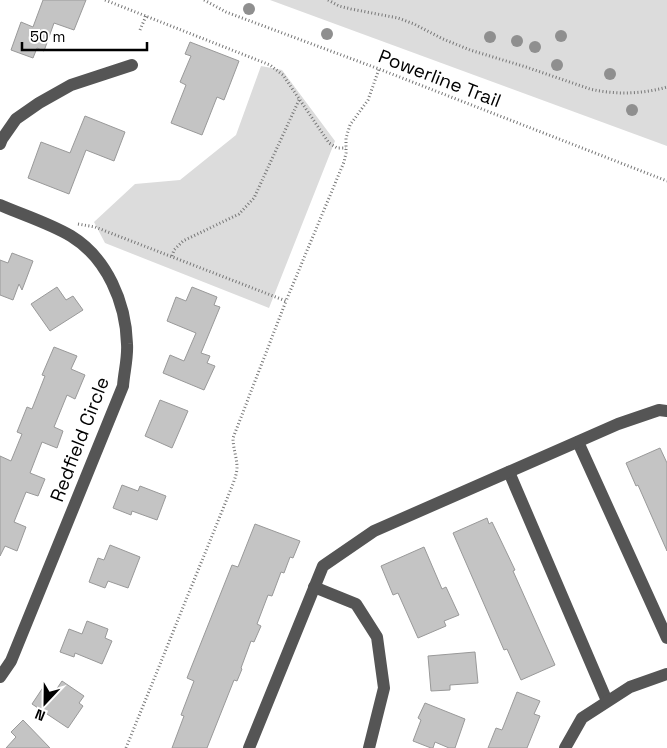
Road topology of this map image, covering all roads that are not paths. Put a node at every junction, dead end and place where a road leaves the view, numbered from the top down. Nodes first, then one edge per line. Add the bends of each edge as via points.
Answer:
1 (132, 65) dead end
2 (0, 144) edge
3 (0, 205) edge
4 (667, 411) edge
5 (578, 442) junction
6 (509, 472) junction
7 (314, 587) junction
8 (667, 638) edge
9 (667, 674) edge
10 (0, 677) edge
11 (608, 701) junction
12 (249, 748) edge
13 (369, 748) edge
14 (564, 748) edge

1 - 2 street via 72,85 39,103 16,119
3 - 10 street, Redfield Circle via 58,229 85,246 96,258 120,300 128,346 123,386 11,661
4 - 5 street via 659,410 618,424
5 - 6 street
5 - 8 street
6 - 7 street via 374,531 323,566
6 - 11 street
7 - 12 street
7 - 13 street via 356,604 377,637 384,688
9 - 11 street via 630,687
11 - 14 street via 582,718

